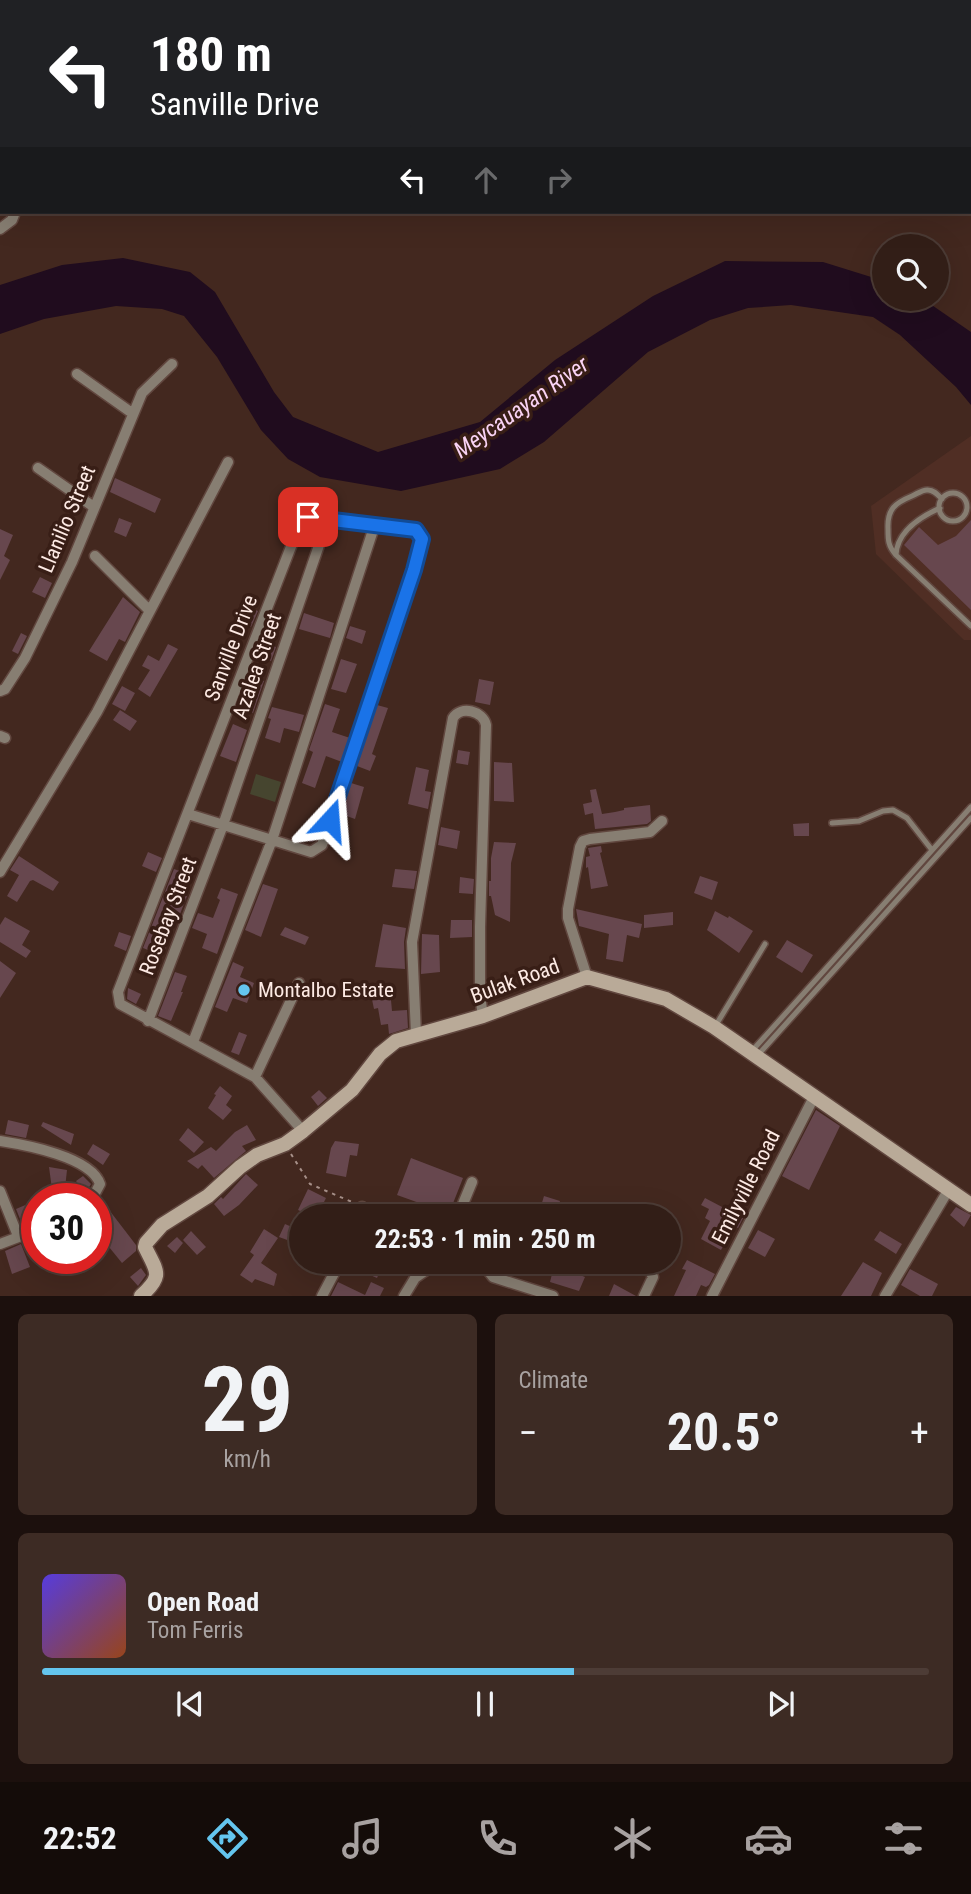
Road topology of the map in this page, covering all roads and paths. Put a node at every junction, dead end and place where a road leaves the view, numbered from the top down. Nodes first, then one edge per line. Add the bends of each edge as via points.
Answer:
1 (14, 214) edge
2 (0, 229) edge
3 (172, 364) dead end
4 (77, 374) dead end
5 (132, 413) junction
6 (228, 462) dead end
7 (38, 468) dead end
8 (942, 499) junction
9 (94, 507) junction
10 (940, 508) junction
11 (328, 519) junction
12 (376, 524) junction
13 (896, 555) junction
14 (95, 556) dead end
15 (150, 611) junction
16 (971, 626) edge
17 (0, 691) edge
18 (971, 807) edge
19 (187, 814) junction
20 (971, 818) edge
21 (662, 821) dead end
22 (832, 823) dead end
23 (223, 825) junction
24 (272, 839) junction
25 (932, 850) junction
26 (0, 872) edge
27 (765, 944) dead end
28 (587, 977) junction
29 (299, 983) dead end
30 (483, 1016) junction
31 (148, 1021) junction
32 (714, 1027) junction
33 (416, 1034) junction
34 (193, 1042) junction
35 (754, 1054) junction
36 (255, 1077) junction
37 (815, 1095) junction
38 (303, 1131) junction
39 (0, 1141) edge
40 (285, 1144) junction
41 (472, 1182) dead end
42 (100, 1183) edge
43 (949, 1189) junction
44 (0, 1191) edge
45 (349, 1204) edge
46 (463, 1204) edge
47 (971, 1205) edge
48 (21, 1235) edge
49 (18, 1236) junction
50 (0, 1244) edge
51 (334, 1274) edge
52 (421, 1274) edge
53 (491, 1274) edge
54 (652, 1274) edge
55 (141, 1296) edge
56 (322, 1296) edge
57 (404, 1296) edge
58 (553, 1296) edge
59 (644, 1296) edge
60 (712, 1296) edge
61 (885, 1296) edge

1 - 2 street
3 - 5 street, Llanilio Street via 142,393
4 - 5 street
5 - 9 street, Llanilio Street
6 - 15 street
7 - 9 street
8 - 10 lane
8 - 10 lane via 959,494 967,510 953,520
8 - 13 lane via 927,489 892,507 887,517 888,540
9 - 17 street, Llanilio Street via 25,658
10 - 13 lane via 905,532
11 - 12 street, Sanville Drive
11 - 19 street, Sanville Drive via 308,517 299,526
11 - 23 street, Azalea Street
12 - 24 street
12 - 24 street, Sanville Drive via 416,530 422,539 414,570 322,845 311,852
13 - 16 lane
14 - 15 street
15 - 26 street via 97,712
18 - 25 lane
19 - 23 street
19 - 31 street, Sanville Drive via 118,992 120,1004
20 - 35 lane
21 - 28 street via 650,832 583,841 568,918
22 - 25 lane via 859,821 893,810 907,818
23 - 24 street
23 - 31 street, Rosebay Street
24 - 34 street
25 - 35 lane
27 - 32 lane
28 - 30 street, Bulak Road
28 - 32 street, Bulak Road via 666,999
29 - 36 street
30 - 33 street, Bulak Road
30 - 33 street via 480,927 486,725 478,713 461,711 453,718 412,942
31 - 34 street, Sanville Drive
32 - 35 street, Bulak Road
33 - 38 street, Bulak Road via 396,1041 380,1054 352,1090
34 - 36 street, Sanville Drive
35 - 37 street, Bulak Road
36 - 38 street, Sanville Drive
37 - 43 street, Bulak Road
37 - 60 street, Emilyville Road
38 - 40 street, Bulak Road
39 - 42 street via 42,1148 94,1172
40 - 45 path via 310,1184
40 - 55 street, Bulak Road via 257,1155 152,1236 145,1247 157,1275
41 - 46 street
43 - 47 street, Bulak Road
43 - 61 street
44 - 49 street
48 - 49 street
49 - 50 street
51 - 56 street
52 - 57 street
53 - 58 street
54 - 59 street

